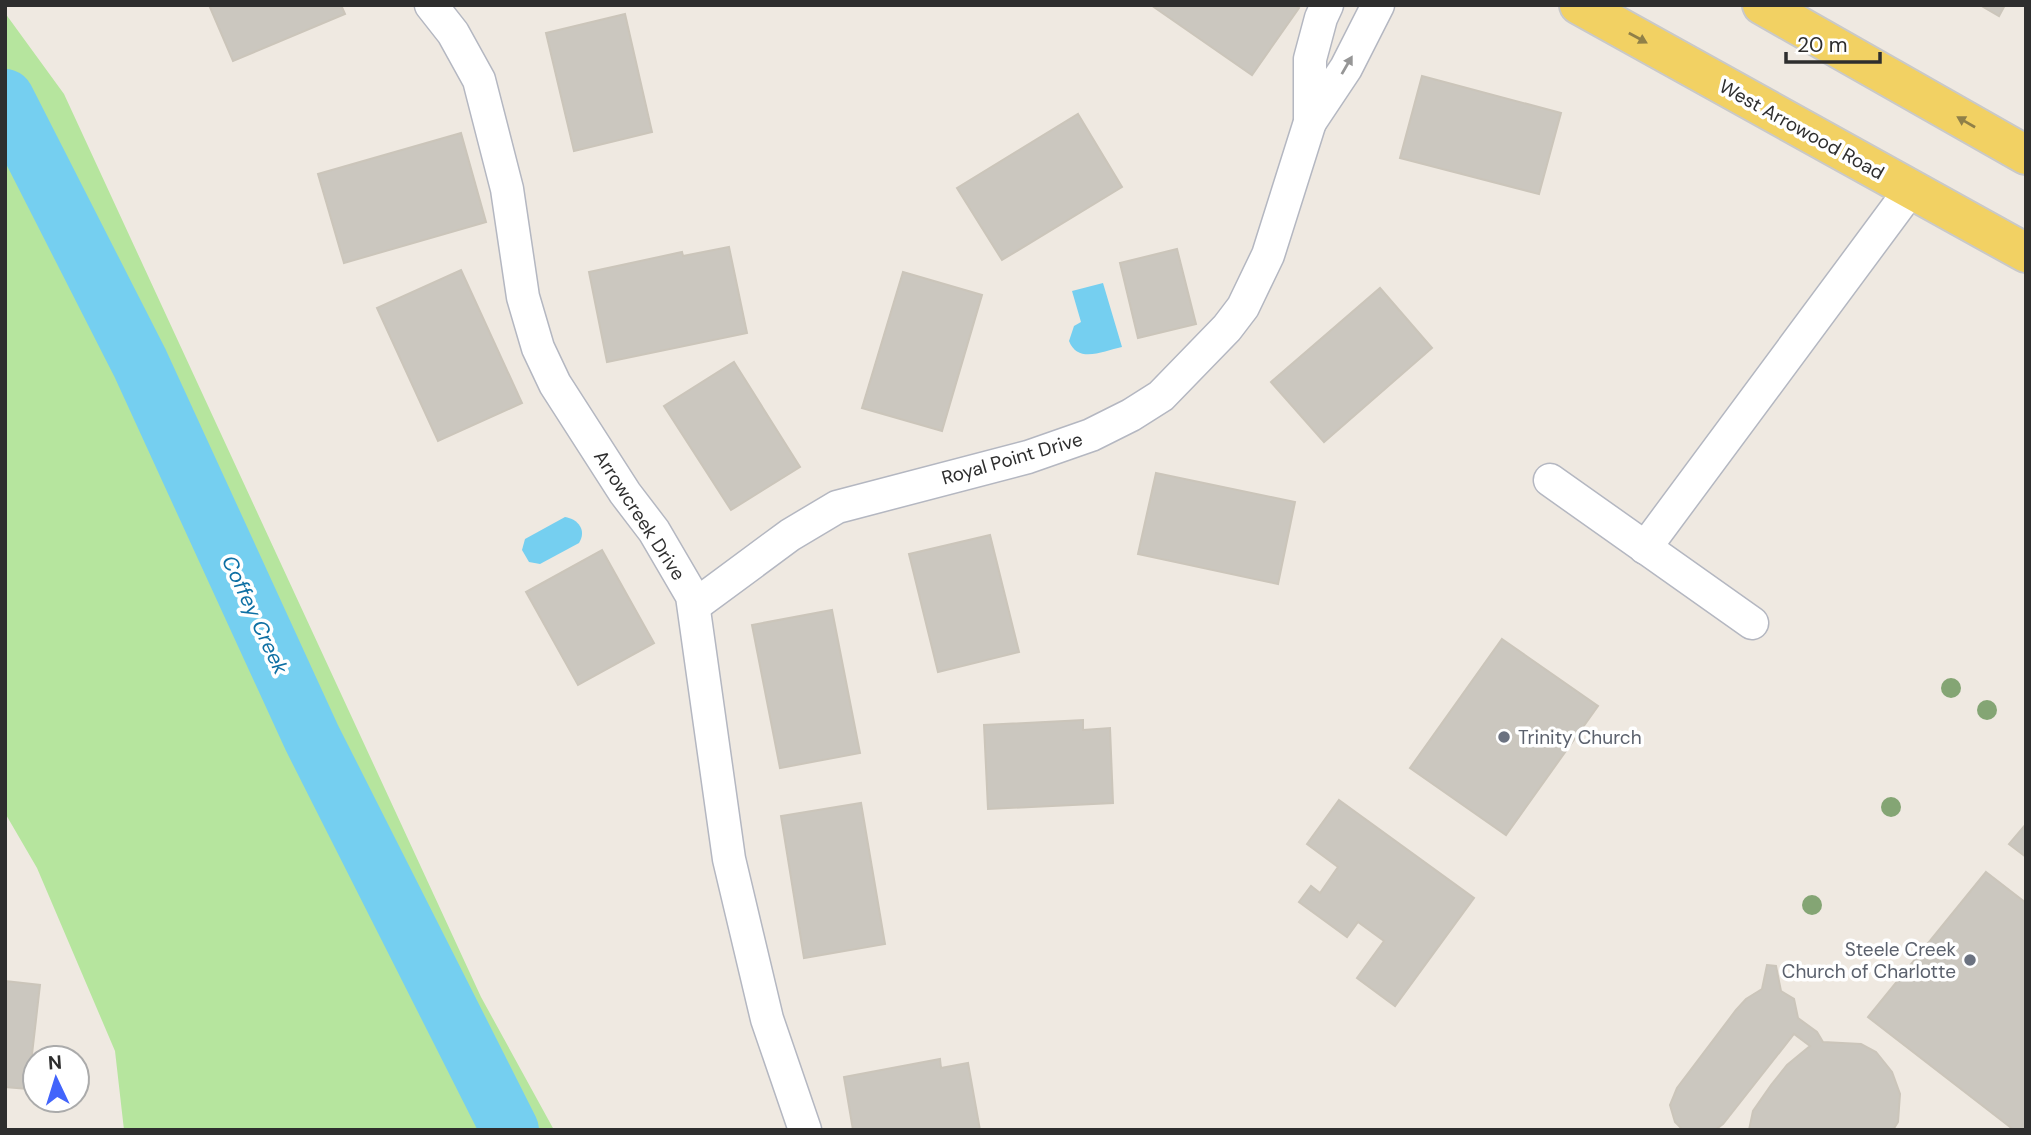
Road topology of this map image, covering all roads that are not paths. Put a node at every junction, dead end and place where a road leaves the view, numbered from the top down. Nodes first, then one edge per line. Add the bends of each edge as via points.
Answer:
1 (431, 5) edge
2 (1327, 5) edge
3 (1378, 5) edge
4 (1578, 5) edge
5 (1762, 5) edge
6 (1310, 122) junction
7 (2026, 155) edge
8 (1911, 189) junction
9 (2026, 253) edge
10 (1550, 480) dead end
11 (1646, 548) junction
12 (694, 606) junction
13 (1752, 623) dead end
14 (806, 1130) edge

1 - 12 street, Arrowcreek Drive via 479,80 506,189 523,297 538,348 555,384 676,565
2 - 6 street, Royal Point Drive via 1310,60
6 -> 3 street, Royal Point Drive via 1346,68
4 -> 8 main road, West Arrowood Road
7 -> 5 main road
6 - 12 street, Royal Point Drive via 1276,232 1243,306 1161,396 1091,435 1028,457 837,507 790,535
8 - 9 main road, West Arrowood Road
8 - 11 street
10 - 11 street
11 - 13 street
12 - 14 street, Arrowcreek Drive via 729,859 767,1019

